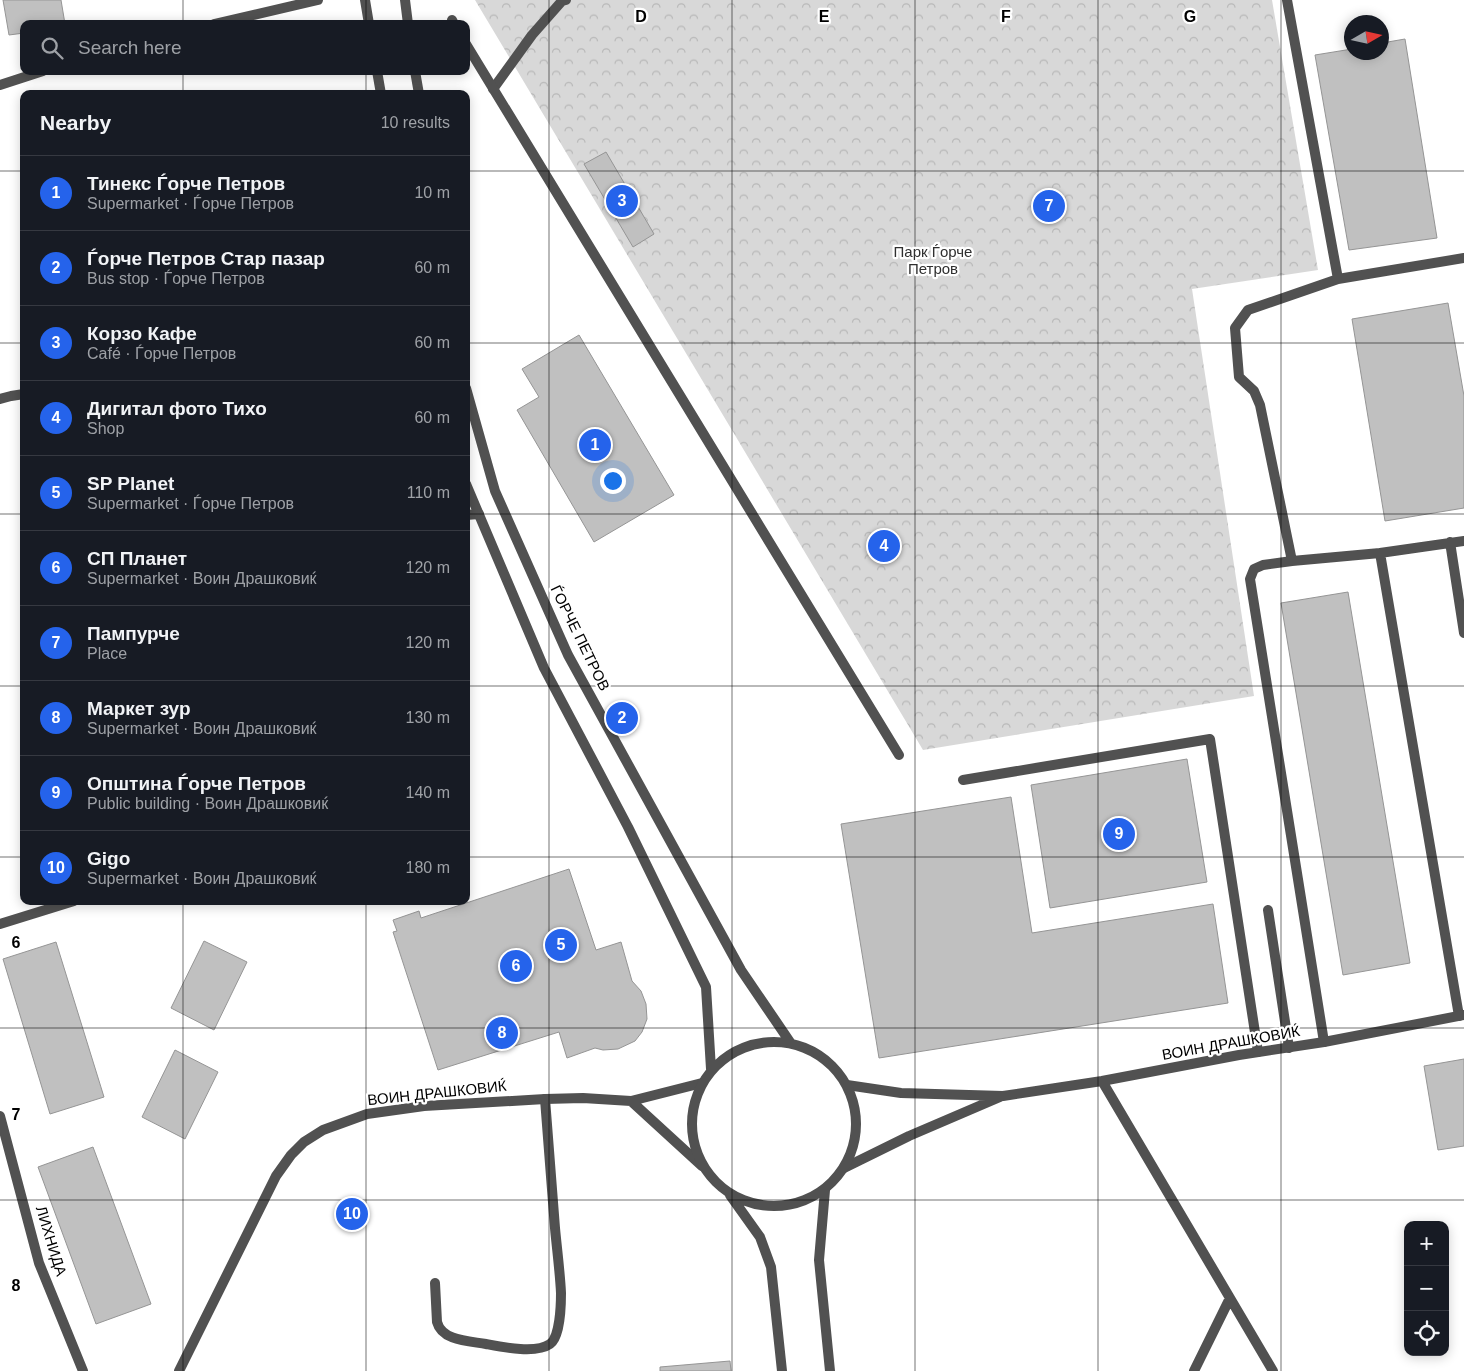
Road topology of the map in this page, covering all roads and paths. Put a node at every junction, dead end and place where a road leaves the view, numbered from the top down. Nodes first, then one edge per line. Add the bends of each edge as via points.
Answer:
1 (318, 0) edge
2 (365, 0) edge
3 (405, 0) edge
4 (566, 0) edge
5 (1287, 0) edge
6 (231, 20) edge
7 (368, 20) edge
8 (408, 20) edge
9 (470, 51) edge
10 (31, 75) edge
11 (378, 75) edge
12 (417, 75) edge
13 (0, 85) edge
14 (493, 89) junction
15 (380, 90) edge
16 (418, 90) edge
17 (1464, 258) edge
18 (1338, 279) junction
19 (20, 395) edge
20 (0, 399) edge
21 (470, 403) edge
22 (470, 493) edge
23 (479, 514) junction
24 (470, 515) edge
25 (1464, 540) edge
26 (1450, 542) junction
27 (1380, 553) junction
28 (1292, 561) junction
29 (1464, 633) edge
30 (899, 755) dead end
31 (963, 780) dead end
32 (61, 905) edge
33 (1268, 910) dead end
34 (0, 924) edge
35 (1461, 1016) edge
36 (790, 1042) junction
37 (1324, 1042) junction
38 (1289, 1048) junction
39 (1258, 1052) junction
40 (711, 1069) junction
41 (1102, 1081) junction
42 (702, 1083) junction
43 (847, 1085) junction
44 (1003, 1096) junction
45 (545, 1099) junction
46 (631, 1101) junction
47 (0, 1116) edge
48 (702, 1166) junction
49 (844, 1168) junction
50 (825, 1190) junction
51 (730, 1194) junction
52 (435, 1283) dead end
53 (1230, 1298) junction
54 (83, 1371) edge
55 (179, 1371) edge
56 (782, 1371) edge
57 (830, 1371) edge
58 (1194, 1371) edge
59 (1273, 1371) edge

1 - 6 street
2 - 7 street
3 - 8 street
4 - 14 street via 532,35
5 - 18 street
9 - 14 street
10 - 13 street
11 - 15 street
12 - 16 street
14 - 30 street
17 - 18 street
18 - 28 street via 1248,310 1235,328 1239,377 1254,391 1260,405
19 - 20 street
21 - 36 street, ЃОРЧЕ ПЕТРОВ via 494,491 568,655 741,970
22 - 23 street
23 - 24 street
23 - 40 street via 544,668 628,827 706,987
25 - 26 street
26 - 27 street
26 - 29 street
27 - 28 street
27 - 35 street
28 - 37 street via 1263,565 1254,569 1250,579
31 - 39 street via 1210,738
32 - 34 street
33 - 38 street
35 - 37 street, ВОИН ДРАШКОВИЌ
36 - 40 street via 761,1042 734,1051
36 - 43 street via 817,1053 829,1062
37 - 38 street, ВОИН ДРАШКОВИЌ
38 - 39 street, ВОИН ДРАШКОВИЌ
39 - 41 street, ВОИН ДРАШКОВИЌ
40 - 42 street
41 - 44 street, ВОИН ДРАШКОВИЌ
41 - 53 street
42 - 46 street, ВОИН ДРАШКОВИЌ
42 - 48 street via 692,1110 692,1139
43 - 44 street, ВОИН ДРАШКОВИЌ via 901,1093
43 - 49 street via 856,1113 854,1142
44 - 49 street, ВОИН ДРАШКОВИЌ
45 - 46 street, ВОИН ДРАШКОВИЌ
45 - 52 street via 561,1294 554,1340 540,1348 520,1349 447,1335 438,1327
45 - 55 street, ВОИН ДРАШКОВИЌ via 424,1106 367,1114 323,1130 304,1142 276,1176
46 - 48 street
47 - 54 street, ЛИХНИДА via 39,1262
48 - 51 street via 714,1183
49 - 50 street
50 - 51 street via 785,1207 756,1205
50 - 57 street via 819,1260
51 - 56 street via 760,1237 771,1267
53 - 58 street
53 - 59 street

